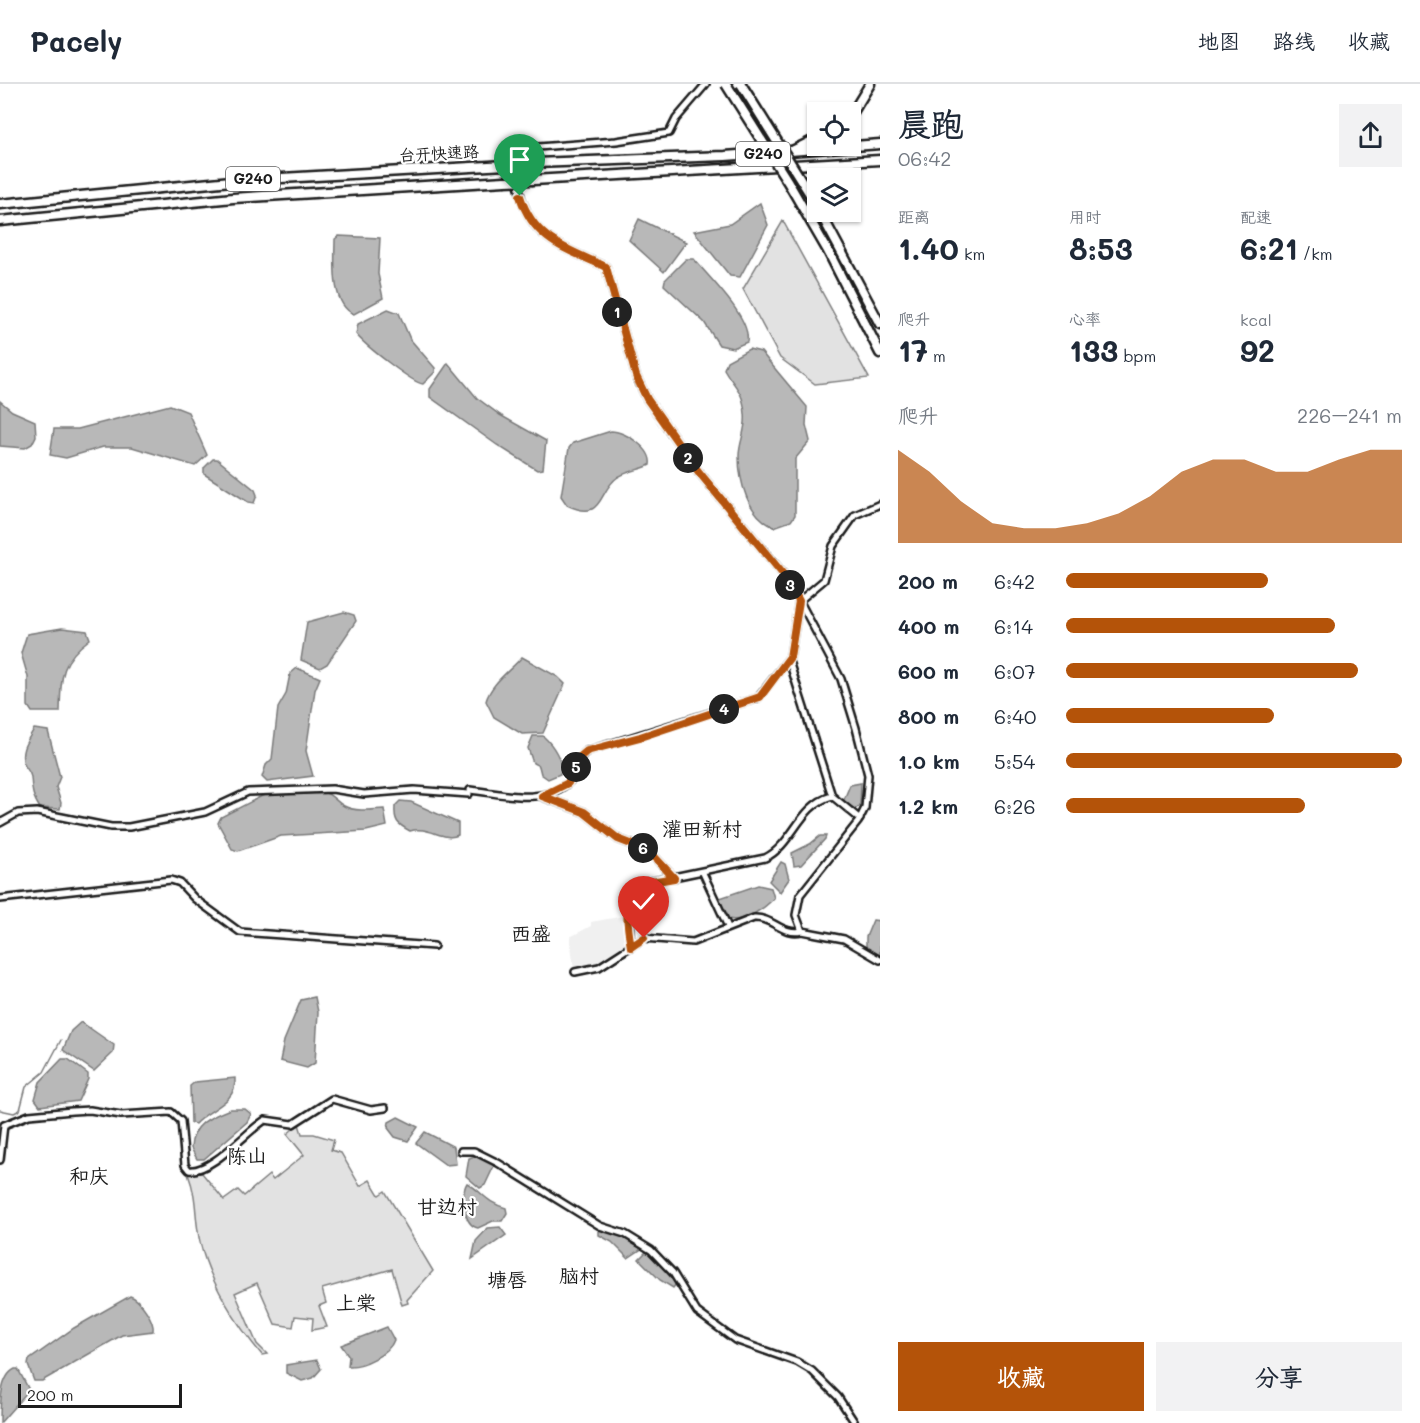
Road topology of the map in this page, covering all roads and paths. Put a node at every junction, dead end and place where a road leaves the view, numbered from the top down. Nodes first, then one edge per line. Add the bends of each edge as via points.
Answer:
1 (706, 84) edge
2 (726, 84) edge
3 (741, 84) edge
4 (870, 84) edge
5 (859, 102) edge
6 (807, 143) edge
7 (880, 144) edge
8 (789, 152) junction
9 (645, 158) junction
10 (880, 160) edge
11 (646, 173) junction
12 (807, 189) edge
13 (0, 204) edge
14 (0, 221) edge
15 (826, 222) edge
16 (880, 324) edge
17 (880, 353) edge
18 (880, 504) edge
19 (799, 601) junction
20 (789, 660) junction
21 (542, 796) junction
22 (832, 796) junction
23 (860, 819) junction
24 (0, 823) edge
25 (703, 873) junction
26 (674, 878) junction
27 (0, 899) edge
28 (729, 927) junction
29 (802, 932) junction
30 (434, 946) dead end
31 (631, 947) junction
32 (880, 960) edge
33 (575, 972) dead end
34 (386, 1108) dead end
35 (461, 1151) dead end
36 (0, 1160) edge
37 (855, 1423) edge

1 - 19 street via 669,133 525,148 518,155 520,196 542,236 606,267 636,376 647,399 698,471 787,579
2 - 17 highway, bridge via 828,251
3 - 12 highway, bridge
4 - 5 highway
6 - 8 highway
7 - 8 highway, 台开快速路 / G240
8 - 9 highway, 台开快速路 / G240
9 - 11 highway
9 - 13 highway, 台开快速路 / G240, bridge via 231,181
10 - 11 highway, 台开快速路 / G240
11 - 14 highway, 台开快速路 / G240, bridge via 232,198
15 - 16 highway
18 - 19 street via 862,510 850,521 833,546 824,580
19 - 20 street
19 - 23 street via 841,679 867,766 866,802
20 - 21 street via 758,698 587,751 568,783
20 - 22 street
21 - 24 street via 414,790 364,794 332,789 248,792 205,812 129,827 37,812 18,813
21 - 26 street via 584,812 618,839 649,851
22 - 23 street
22 - 25 street via 807,812 777,852
23 - 29 street via 800,895 796,915
25 - 26 street
25 - 28 street
26 - 31 street via 633,887 628,910
27 - 30 street via 173,880 240,933
28 - 29 street via 761,918 788,932
28 - 31 street via 693,942 648,937
29 - 32 street via 844,939
31 - 33 street via 595,969
34 - 36 street via 371,1110 332,1099 294,1124 265,1120 207,1166 196,1170 186,1167 181,1121 171,1112 121,1115 85,1110 29,1115 4,1125
35 - 37 street via 474,1151 498,1163 600,1226 625,1234 651,1250 673,1273 697,1312 735,1340 812,1371 838,1397

